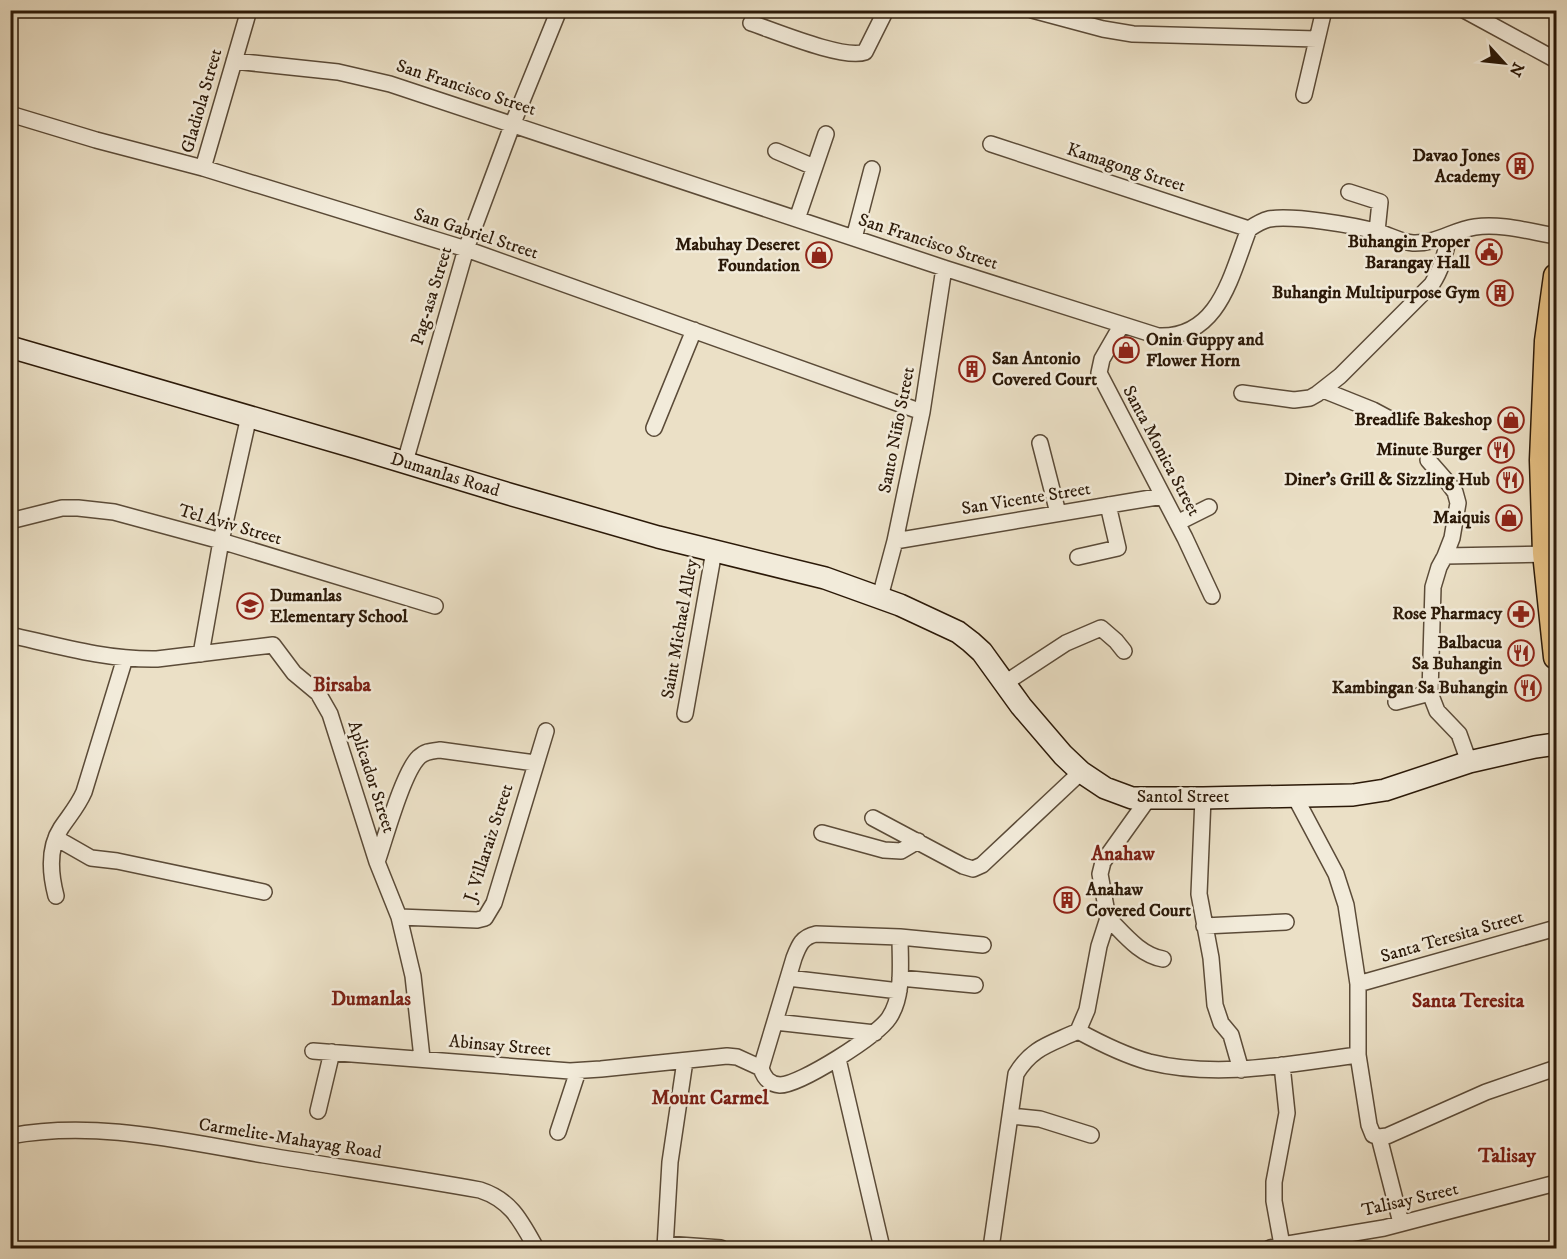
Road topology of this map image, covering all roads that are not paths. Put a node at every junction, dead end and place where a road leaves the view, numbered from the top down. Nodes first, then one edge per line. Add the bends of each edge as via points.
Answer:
1 (249, 10) edge
2 (559, 10) edge
3 (886, 10) edge
4 (1032, 10) edge
5 (1324, 10) edge
6 (1464, 10) edge
7 (751, 22) dead end
8 (1317, 39) junction
9 (1557, 60) edge
10 (234, 61) junction
11 (1304, 95) dead end
12 (10, 114) edge
13 (513, 123) junction
14 (826, 134) dead end
15 (991, 144) dead end
16 (776, 151) dead end
17 (814, 167) junction
18 (203, 168) junction
19 (872, 169) dead end
20 (1349, 192) dead end
21 (797, 219) junction
22 (1249, 229) junction
23 (1377, 231) junction
24 (1449, 236) junction
25 (1557, 236) edge
26 (854, 238) junction
27 (466, 249) junction
28 (944, 268) junction
29 (1557, 276) edge
30 (1121, 326) junction
31 (694, 330) junction
32 (10, 347) edge
33 (1323, 390) junction
34 (1242, 393) dead end
35 (922, 412) junction
36 (249, 416) junction
37 (1388, 418) dead end
38 (654, 428) dead end
39 (1040, 443) dead end
40 (1428, 460) dead end
41 (405, 462) junction
42 (1163, 496) junction
43 (1108, 505) junction
44 (1209, 507) dead end
45 (1058, 513) junction
46 (10, 521) edge
47 (1177, 523) junction
48 (221, 541) junction
49 (895, 541) junction
50 (714, 551) junction
51 (1551, 554) edge
52 (1445, 556) junction
53 (1078, 557) dead end
54 (1212, 596) dead end
55 (880, 597) junction
56 (435, 606) dead end
57 (10, 634) edge
58 (1124, 651) dead end
59 (201, 654) junction
60 (1557, 657) edge
61 (125, 658) junction
62 (1005, 683) junction
63 (1430, 693) junction
64 (1396, 702) dead end
65 (685, 714) dead end
66 (546, 731) dead end
67 (1557, 744) edge
68 (1469, 762) junction
69 (535, 764) junction
70 (1081, 772) junction
71 (1294, 795) junction
72 (1203, 798) junction
73 (1148, 799) junction
74 (873, 818) dead end
75 (822, 833) dead end
76 (56, 838) junction
77 (918, 841) junction
78 (377, 862) junction
79 (264, 892) dead end
80 (56, 896) dead end
81 (399, 917) junction
82 (1108, 918) junction
83 (1286, 922) dead end
84 (1204, 926) junction
85 (1557, 928) edge
86 (900, 937) junction
87 (983, 945) dead end
88 (1163, 959) dead end
89 (788, 978) junction
90 (1358, 984) junction
91 (899, 985) junction
92 (975, 985) dead end
93 (775, 1022) junction
94 (1078, 1031) junction
95 (875, 1033) junction
96 (313, 1051) dead end
97 (332, 1052) junction
98 (1359, 1055) junction
99 (422, 1058) junction
100 (838, 1059) junction
101 (685, 1061) junction
102 (1282, 1065) junction
103 (761, 1068) junction
104 (1557, 1068) edge
105 (1241, 1070) junction
106 (578, 1071) junction
107 (318, 1111) dead end
108 (1011, 1116) junction
109 (558, 1132) dead end
110 (1090, 1135) dead end
111 (10, 1136) edge
112 (1379, 1137) junction
113 (1557, 1184) edge
114 (1401, 1223) junction
115 (665, 1246) edge
116 (1276, 1247) edge
117 (536, 1248) edge
118 (721, 1248) edge
119 (882, 1248) edge
120 (991, 1248) edge

1 - 10 street, Gladiola Street
2 - 13 street, Pag-asa Street
3 - 7 street via 866,52 858,55
4 - 8 street via 1133,34
5 - 8 street
6 - 9 street
8 - 11 street
10 - 13 street, San Francisco Street via 362,76
10 - 18 street, Gladiola Street
12 - 18 street, San Gabriel Street
13 - 21 street, San Francisco Street
13 - 27 street, Pag-asa Street
14 - 17 street
15 - 22 street, Kamagong Street
16 - 17 street
17 - 21 street
18 - 27 street, San Gabriel Street
19 - 26 street
20 - 23 street via 1380,202
21 - 26 street, San Francisco Street
22 - 23 street via 1269,219 1288,218
22 - 30 street, San Francisco Street via 1219,303 1199,326 1170,337
23 - 24 street via 1411,243
24 - 25 street via 1487,226
24 - 33 street via 1445,259 1432,284
26 - 28 street, San Francisco Street
27 - 31 street, San Gabriel Street
27 - 41 street, Pag-asa Street
28 - 30 street, San Francisco Street
28 - 35 street, Santo Niño Street
29 - 51 highway via 1547,341 1542,460
30 - 42 street, Santa Monica Street via 1102,359 1099,373
31 - 35 street, San Gabriel Street
31 - 38 street
32 - 36 main road, Dumanlas Road
33 - 34 street via 1310,398 1294,400
33 - 37 street
35 - 49 street, Santo Niño Street
36 - 41 main road, Dumanlas Road
36 - 48 street
39 - 45 street
40 - 52 street via 1455,492 1458,503
41 - 50 main road, Dumanlas Road
42 - 43 street, San Vicente Street
42 - 47 street, Santa Monica Street
43 - 45 street, San Vicente Street
43 - 53 street via 1118,548
44 - 47 street
45 - 49 street, San Vicente Street
46 - 48 street, Tel Aviv Street via 62,508 78,508 114,512
47 - 54 street, Santa Monica Street
48 - 56 street, Tel Aviv Street
48 - 59 street
49 - 55 street, Santo Niño Street
50 - 55 main road, Dumanlas Road via 825,578
50 - 65 street, Saint Michael Alley
51 - 52 street
51 - 60 highway
52 - 63 street via 1433,587
55 - 62 main road, Santol Street via 958,632 982,652
57 - 61 street, Aplicador Street
58 - 62 street via 1101,628 1066,643
59 - 61 street, Aplicador Street
59 - 78 street, Aplicador Street via 273,645 294,673 318,693 330,714
61 - 76 street via 84,792
62 - 70 main road, Santol Street
63 - 64 street
63 - 68 street via 1437,711 1459,734
66 - 69 street, J. Villaraiz Street
67 - 68 main road, Santol Street
68 - 71 main road, Santol Street via 1385,790 1353,795
69 - 78 street via 428,751 407,775
69 - 81 street, J. Villaraiz Street via 494,903 485,918
70 - 73 main road, Santol Street via 1117,793
70 - 77 street via 979,867 963,866
71 - 72 main road, Santol Street
71 - 90 street via 1341,888
72 - 73 main road, Santol Street
72 - 84 street via 1199,894
73 - 82 street via 1103,862 1100,874
74 - 77 street
75 - 77 street via 884,850 901,851
76 - 79 street via 95,860 117,861
76 - 80 street via 51,871
78 - 81 street, Aplicador Street
81 - 99 street, Aplicador Street via 413,976
82 - 88 street via 1141,950
82 - 94 street via 1087,1010
83 - 84 street
84 - 105 street via 1215,1005 1221,1023 1231,1035
85 - 90 street, Santa Teresita Street
86 - 87 street
86 - 89 street via 816,933 798,947
86 - 91 street, Abinsay Street
89 - 91 street
89 - 93 street
90 - 98 street
91 - 92 street
91 - 95 street, Abinsay Street via 890,1018
93 - 95 street
93 - 103 street
94 - 105 street via 1148,1061 1178,1067
94 - 108 street via 1025,1059 1016,1074
95 - 100 street, Abinsay Street
96 - 97 street, Abinsay Street
97 - 99 street, Abinsay Street
97 - 107 street
98 - 102 street
98 - 112 street via 1369,1125 1373,1135
99 - 106 street, Abinsay Street
100 - 103 street, Abinsay Street via 781,1085 767,1081
100 - 119 street
101 - 103 street, Abinsay Street via 727,1056
101 - 106 street, Abinsay Street
101 - 115 street via 670,1162
102 - 105 street
102 - 116 street via 1287,1113 1274,1182
104 - 112 street via 1486,1092
106 - 109 street
108 - 110 street via 1040,1119
108 - 120 street
111 - 117 street, Carmelite-Mahayag Road via 45,1130 148,1136 480,1190 504,1201
112 - 114 street
113 - 114 street, Talisay Street
114 - 116 street, Talisay Street
115 - 118 street

